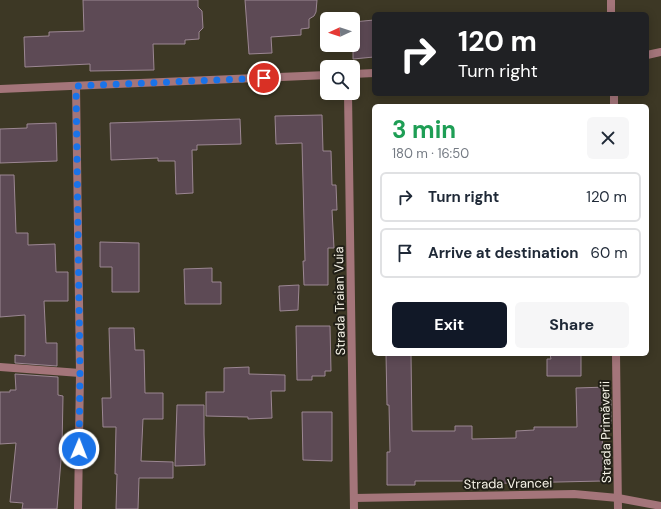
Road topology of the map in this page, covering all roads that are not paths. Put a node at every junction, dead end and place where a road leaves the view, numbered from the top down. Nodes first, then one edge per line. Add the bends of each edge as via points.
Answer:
1 (611, 0) edge
2 (611, 12) edge
3 (661, 52) edge
4 (649, 55) edge
5 (372, 73) edge
6 (360, 74) edge
7 (320, 75) edge
8 (76, 86) junction
9 (0, 89) edge
10 (348, 100) edge
11 (616, 356) edge
12 (0, 367) edge
13 (80, 373) junction
14 (354, 498) junction
15 (618, 498) junction
16 (661, 506) edge
17 (78, 509) edge
18 (354, 509) edge
19 (618, 509) edge

1 - 2 street
3 - 4 street
5 - 6 street
7 - 8 street
8 - 9 street
8 - 13 street
10 - 14 street, Strada Traian Vuia
11 - 15 street, Strada Primăverii
12 - 13 street
13 - 17 street
14 - 15 street, Strada Vrancei via 574,494
14 - 18 street, Strada Traian Vuia
15 - 16 street, Strada Vrancei
15 - 19 street, Strada Primăverii

